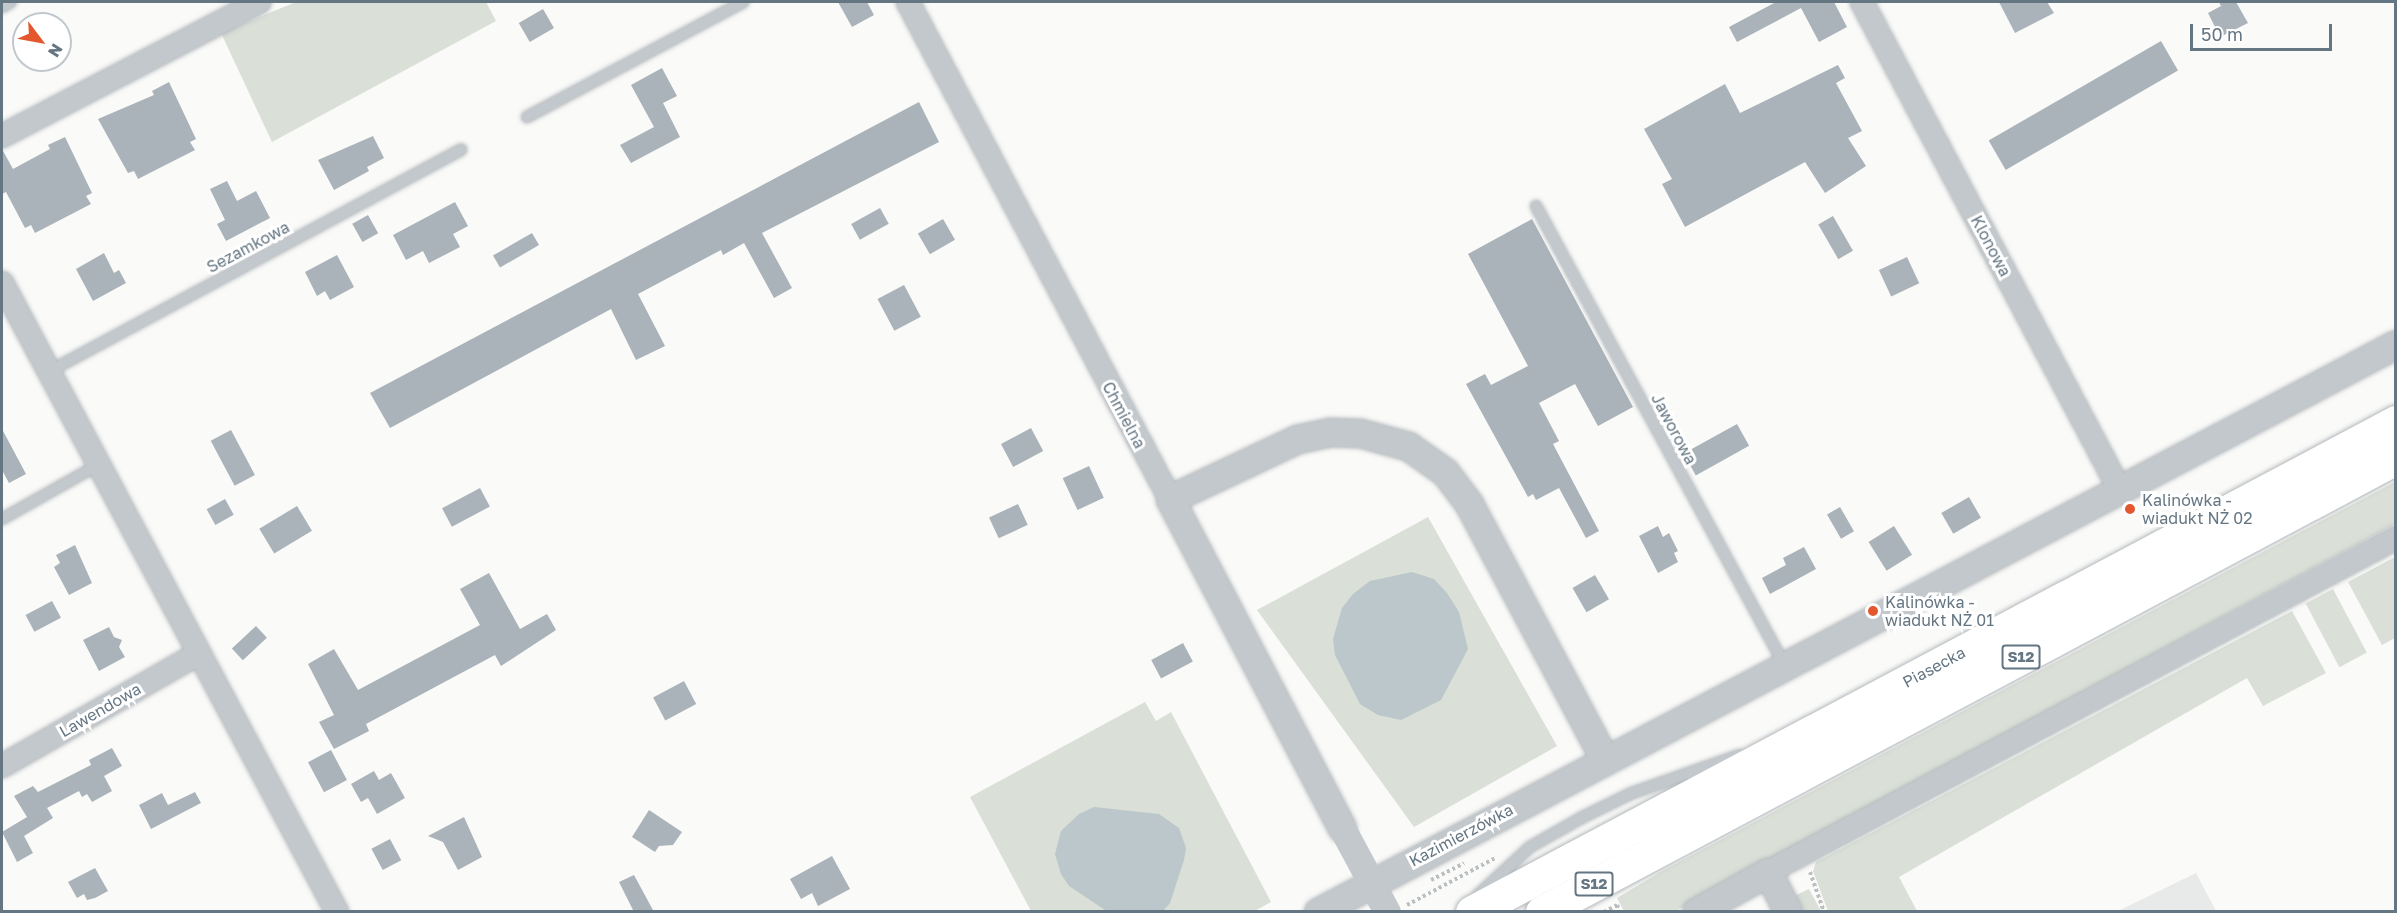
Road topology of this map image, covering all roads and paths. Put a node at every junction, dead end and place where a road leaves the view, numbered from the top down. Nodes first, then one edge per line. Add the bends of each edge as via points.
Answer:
1 (11, 2) edge
2 (259, 2) edge
3 (743, 2) edge
4 (908, 2) edge
5 (1862, 2) edge
6 (2, 7) edge
7 (527, 117) dead end
8 (2, 136) edge
9 (461, 150) dead end
10 (1536, 206) dead end
11 (2, 283) edge
12 (2396, 344) edge
13 (50, 371) junction
14 (2396, 422) edge
15 (2396, 458) edge
16 (98, 465) junction
17 (2120, 490) junction
18 (1170, 499) junction
19 (2, 519) edge
20 (2396, 538) edge
21 (199, 653) junction
22 (1785, 666) junction
23 (1784, 745) junction
24 (1604, 758) junction
25 (2, 766) edge
26 (1472, 858) dead end
27 (1809, 865) dead end
28 (1768, 872) junction
29 (1396, 909) edge
30 (338, 912) edge
31 (1318, 912) edge
32 (1462, 912) edge
33 (1472, 912) edge
34 (1542, 912) edge
35 (1604, 912) edge
36 (1620, 912) edge
37 (1696, 912) edge
38 (1788, 912) edge
39 (1824, 912) edge

1 - 6 lane
2 - 8 street
3 - 7 lane
4 - 18 street, Chmielna
5 - 17 street, Klonowa
9 - 13 lane, Sezamkowa
10 - 22 lane, Jaworowa
11 - 13 street
12 - 17 street, Kazimierzówka
13 - 16 street
14 - 23 highway, Piasecka / S12
15 - 34 highway, Piasecka / S12
16 - 19 lane
16 - 21 street
17 - 22 street, Kazimierzówka
18 - 24 street via 1297,439 1330,432 1360,433 1408,446 1445,472 1469,504
18 - 29 street, Chmielna, bridge via 1342,828
20 - 28 street
21 - 25 street, Lawendowa
21 - 30 street
22 - 24 street, Kazimierzówka
23 - 32 lane via 1726,758 1632,793 1583,817 1530,846
23 - 33 highway, Piasecka / S12
24 - 31 street, Kazimierzówka
26 - 29 path via 1442,876 1446,884
27 - 39 path
28 - 37 street
28 - 38 street
35 - 36 path via 1617,905

